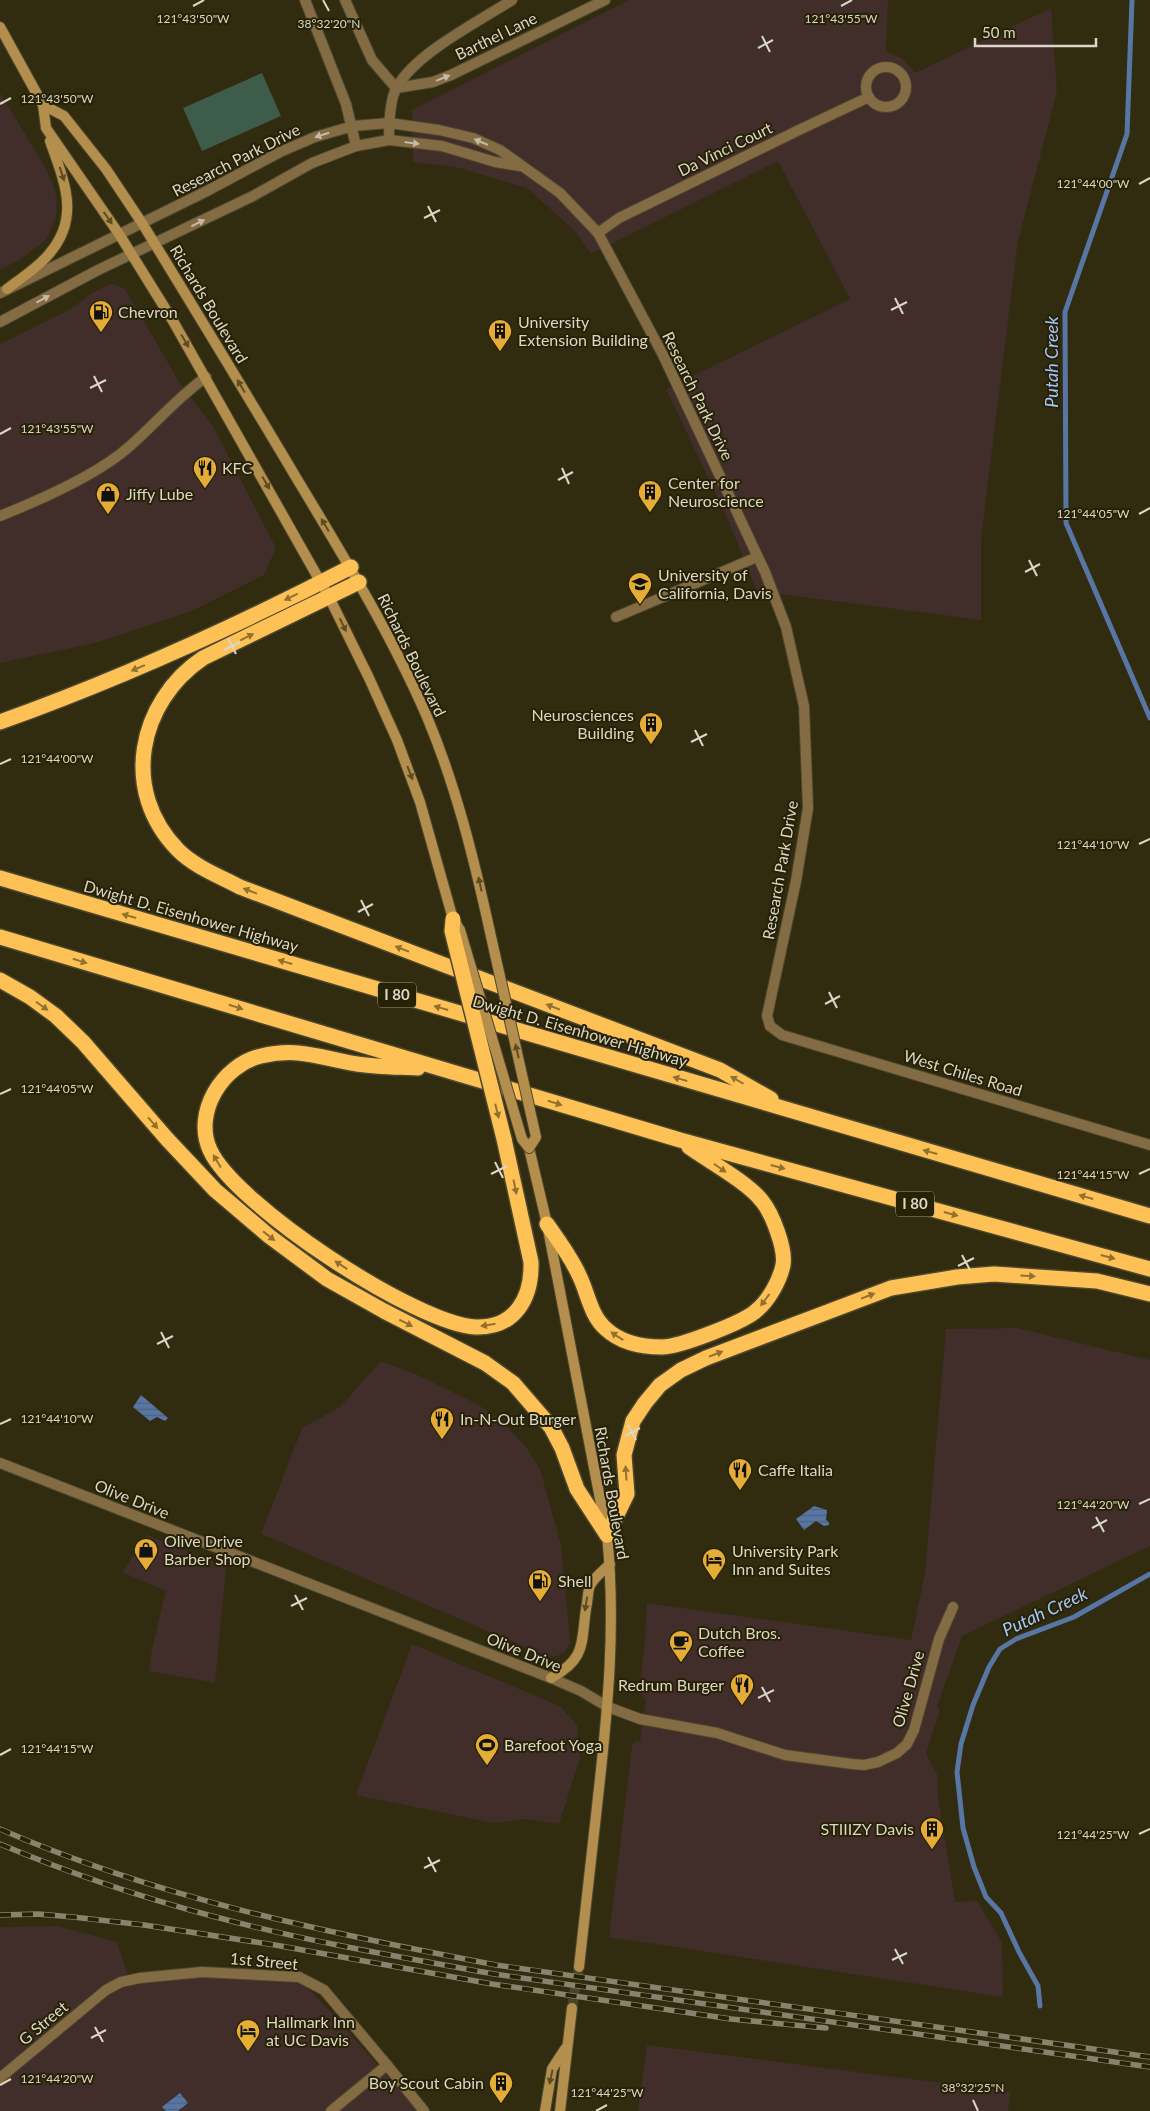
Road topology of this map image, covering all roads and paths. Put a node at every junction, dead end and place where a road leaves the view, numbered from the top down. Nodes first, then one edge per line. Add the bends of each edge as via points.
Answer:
1 (305, 0) edge
2 (345, 0) edge
3 (512, 0) edge
4 (604, 0) edge
5 (0, 27) edge
6 (396, 88) junction
7 (869, 98) dead end
8 (43, 105) junction
9 (389, 123) junction
10 (353, 126) junction
11 (46, 128) junction
12 (389, 140) junction
13 (356, 146) junction
14 (523, 166) junction
15 (142, 223) junction
16 (598, 233) junction
17 (119, 234) junction
18 (154, 244) junction
19 (132, 255) junction
20 (4, 291) edge
21 (0, 322) edge
22 (206, 377) junction
23 (0, 516) edge
24 (757, 557) junction
25 (351, 567) junction
26 (321, 582) junction
27 (359, 582) junction
28 (330, 597) junction
29 (616, 617) dead end
30 (0, 722) edge
31 (0, 878) edge
32 (453, 919) junction
33 (0, 937) edge
34 (0, 980) edge
35 (770, 1026) joint
36 (442, 1069) junction
37 (794, 1112) junction
38 (680, 1140) junction
39 (1150, 1146) edge
40 (529, 1148) junction
41 (1150, 1216) edge
42 (547, 1224) junction
43 (1150, 1268) edge
44 (1150, 1294) edge
45 (0, 1463) edge
46 (607, 1535) junction
47 (610, 1564) junction
48 (953, 1607) dead end
49 (551, 1678) junction
50 (608, 1707) junction
51 (579, 1967) tunnel mouth
52 (106, 1990) joint
53 (572, 2008) tunnel mouth
54 (567, 2046) junction
55 (387, 2065) junction
56 (0, 2078) edge
57 (331, 2111) edge
58 (424, 2111) edge
59 (545, 2111) edge
60 (560, 2111) edge

1 - 10 street
2 - 6 street via 372,60
3 - 6 street via 421,58
6 -> 4 street, Barthel Lane via 433,82 451,75
5 - 8 main road
6 - 9 street
7 - 16 street, Da Vinci Court via 627,214
8 - 11 main road
8 - 15 main road, Richards Boulevard via 64,116 106,169
9 - 10 street, Research Park Drive
9 - 12 street
14 -> 9 street, Research Park Drive via 500,150 473,138
10 - 13 street
10 -> 15 street, Research Park Drive via 280,152
11 -> 17 main road, Richards Boulevard
11 -> 20 main road via 68,198 65,225 49,256
12 - 13 street, Research Park Drive
12 -> 14 street, Research Park Drive via 442,146 495,162
18 -> 13 street, Research Park Drive via 312,163
14 - 16 street, Research Park Drive via 560,193
15 - 17 street, Research Park Drive
15 - 18 main road, Richards Boulevard
16 - 24 street, Research Park Drive via 663,355
17 - 19 main road, Richards Boulevard
17 - 20 street, Research Park Drive
18 - 19 street, Research Park Drive
25 -> 18 main road, Richards Boulevard
21 -> 19 street, Research Park Drive
19 -> 22 main road, Richards Boulevard
22 - 23 street via 113,459 34,502
22 -> 26 main road, Richards Boulevard
24 - 29 street
24 - 35 street, Research Park Drive via 786,627 804,706 808,808 767,1016
25 - 26 highway
25 - 27 main road, Richards Boulevard
26 - 28 main road, Richards Boulevard
26 -> 30 highway via 186,648 65,699
27 - 28 highway
40 -> 27 main road, Richards Boulevard, bridge via 536,1137 463,820 427,718
28 -> 32 main road, Richards Boulevard via 400,749 420,802
37 -> 28 highway via 720,1070 240,887 202,868 179,851 152,812 144,783 143,753 149,725 162,700 186,669 203,658
37 -> 31 highway, Dwight D. Eisenhower Highway / I 80
32 -> 36 highway, bridge via 452,931 532,1262 532,1276 524,1303 502,1322 490,1326 475,1327 446,1320 381,1289 297,1235 221,1169 210,1150 205,1129 213,1094 222,1080 238,1066 258,1056 287,1051 358,1064
32 - 40 main road, Richards Boulevard, bridge via 460,930 522,1139
33 -> 36 highway, I 80
34 -> 46 highway via 30,997 70,1029 215,1190 268,1236 327,1279 485,1363 513,1382 551,1427 577,1488
35 - 39 street, West Chiles Road via 782,1035
36 -> 38 highway, I 80
41 -> 37 highway, Dwight D. Eisenhower Highway / I 80
38 -> 42 highway via 747,1186 763,1201 778,1230 783,1263 776,1285 757,1310 724,1328 665,1347 625,1341 605,1328 593,1311 579,1274
38 -> 43 highway, I 80
40 - 42 main road, Richards Boulevard
42 - 46 main road, Richards Boulevard
46 -> 44 highway via 627,1494 624,1455 633,1422 660,1385 706,1358 891,1288 957,1277 994,1274 1097,1281
45 - 49 street, Olive Drive
46 - 47 main road, Richards Boulevard
47 -> 49 main road via 590,1585 583,1643 576,1659 567,1669
47 - 50 main road, Richards Boulevard via 612,1619
48 - 50 street, Olive Drive via 939,1639 914,1730 907,1744 897,1753 878,1762 852,1764 785,1754 721,1734 640,1720
49 - 50 street, Olive Drive
50 - 51 main road, Richards Boulevard
52 - 55 street, 1st Street via 121,1982 202,1972 300,1977 324,1990
52 - 56 street, G Street
53 - 54 main road
54 -> 59 main road via 552,2069
54 - 60 main road
55 - 57 street
55 - 58 street, 1st Street

